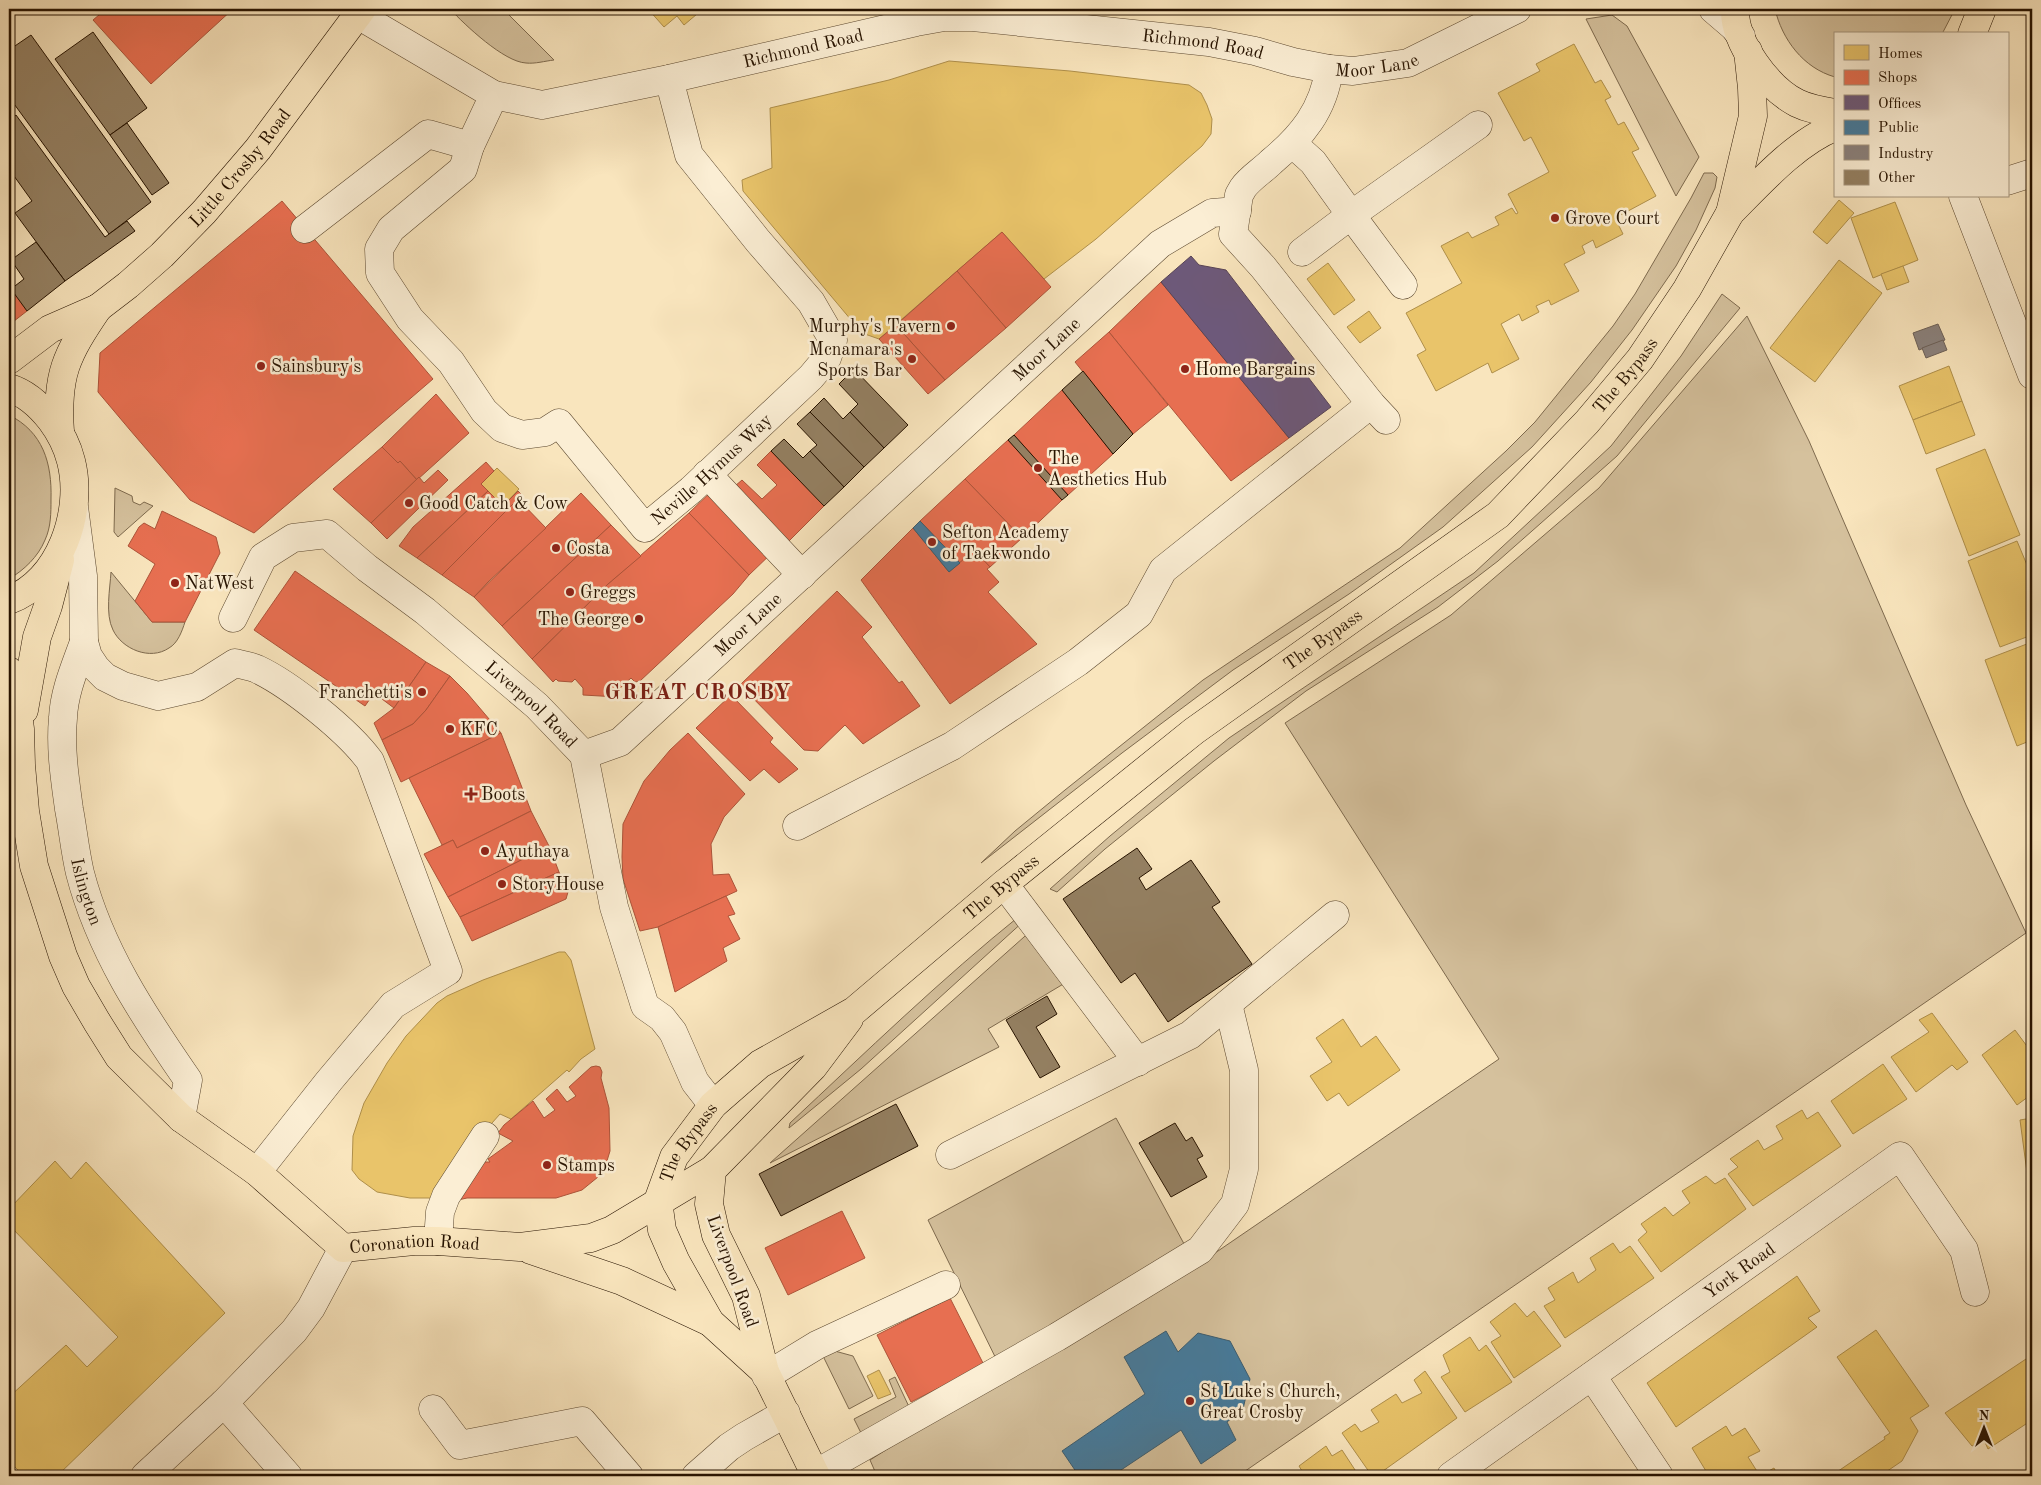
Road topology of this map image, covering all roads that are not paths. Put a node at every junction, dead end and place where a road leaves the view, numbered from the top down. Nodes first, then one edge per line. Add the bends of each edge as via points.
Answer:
1 (1713, 9) edge
2 (1735, 9) edge
3 (1982, 9) edge
4 (1512, 10) edge
5 (360, 12) edge
6 (916, 15) edge
7 (1044, 17) edge
8 (1973, 32) edge
9 (1744, 44) junction
10 (1329, 69) junction
11 (669, 79) junction
12 (494, 95) junction
13 (1834, 113) edge
14 (1478, 125) dead end
15 (1834, 128) edge
16 (1293, 144) junction
17 (470, 146) junction
18 (2032, 173) edge
19 (2008, 181) edge
20 (1964, 198) edge
21 (1237, 212) junction
22 (1730, 213) junction
23 (1351, 215) junction
24 (305, 229) dead end
25 (1302, 252) dead end
26 (1403, 285) dead end
27 (98, 308) junction
28 (9, 360) edge
29 (2032, 375) edge
30 (9, 388) edge
31 (60, 432) junction
32 (708, 474) junction
33 (74, 507) junction
34 (67, 534) junction
35 (802, 575) junction
36 (9, 600) edge
37 (233, 618) dead end
38 (84, 642) junction
39 (9, 671) edge
40 (20, 729) junction
41 (584, 755) junction
42 (797, 826) dead end
43 (1004, 884) junction
44 (1334, 915) dead end
45 (1228, 1004) junction
46 (854, 1012) junction
47 (1138, 1062) junction
48 (713, 1105) junction
49 (181, 1118) junction
50 (485, 1136) dead end
51 (950, 1155) dead end
52 (712, 1170) junction
53 (257, 1172) junction
54 (658, 1201) junction
55 (438, 1240) junction
56 (520, 1247) junction
57 (343, 1248) junction
58 (946, 1285) dead end
59 (1975, 1292) dead end
60 (710, 1322) junction
61 (766, 1374) junction
62 (1592, 1376) junction
63 (224, 1403) junction
64 (432, 1409) dead end
65 (786, 1413) junction
66 (816, 1475) edge
67 (145, 1476) edge
68 (288, 1476) edge
69 (630, 1476) edge
70 (696, 1476) edge
71 (1451, 1476) edge
72 (1659, 1476) edge

1 - 9 street via 1734,27
2 - 9 main road
3 - 8 main road
4 - 10 street, Moor Lane via 1408,63 1353,71
5 - 12 street, Richmond Road
5 - 27 main road, Little Crosby Road via 258,149 204,212 162,255
6 - 7 street, Richmond Road via 944,18
6 - 11 street, Richmond Road
7 - 10 street, Richmond Road via 1209,42
9 - 13 main road via 1763,75 1779,91 1797,103
9 - 22 main road, The Bypass via 1753,116
10 - 16 street, Moor Lane via 1327,85 1315,112
11 - 12 street, Richmond Road via 542,105
11 - 32 street, Neville Hymus Way via 689,155 812,302 833,340 827,358 811,377
12 - 17 street, Neville Hymus Way
14 - 23 street
15 - 22 main road, The Bypass via 1803,146 1776,168
16 - 21 street, Moor Lane via 1246,183 1239,195
16 - 23 street via 1313,162
17 - 24 street via 428,134
17 - 32 street, Neville Hymus Way via 463,169 391,229 379,249 380,273 410,319 451,362 484,411 502,428 522,435 545,432 559,423 645,528
18 - 19 street
20 - 29 street
21 - 35 street, Moor Lane via 1212,213 1160,244
21 - 42 street via 1233,234 1378,412 1163,570 1138,614 1078,662 952,746
22 - 43 main road, The Bypass via 1687,289 1640,359 1587,422 1498,515 1194,731
23 - 25 street
23 - 26 street
27 - 28 main road, Little Crosby Road via 50,329
27 - 31 main road, Little Crosby Road via 76,341 62,376
30 - 31 main road via 33,400
31 - 33 main road via 72,461
32 - 35 street
33 - 34 main road
33 - 38 street via 83,576
34 - 36 main road via 42,579 28,591
34 - 40 main road via 36,646
35 - 41 street, Moor Lane via 620,742
37 - 41 street, Liverpool Road via 263,557 292,538 327,534 537,706
38 - 49 street, Islington via 66,697 62,725 67,793 80,873 124,982 188,1080
38 - 53 street via 88,656 106,677 123,686 158,696 197,687 234,663 256,668 304,698 360,747 370,761 448,971 393,1005
39 - 40 main road
40 - 49 main road via 21,764 34,866 62,956 76,986 119,1057
41 - 48 street, Liverpool Road via 614,907 645,1006 674,1032 695,1082
43 - 46 main road, The Bypass
43 - 47 street
44 - 45 street
45 - 47 street via 1190,1035
45 - 66 street via 1244,1070 1244,1169 1235,1204 1200,1250 1057,1337
46 - 48 main road, The Bypass via 760,1064
46 - 52 main road, The Bypass via 813,1067
47 - 51 street
48 - 54 main road, The Bypass via 674,1157
49 - 53 main road
50 - 55 street via 446,1196 440,1212
52 - 54 main road, Coronation Road
52 - 61 main road, Liverpool Road via 709,1204 716,1235 746,1296
53 - 57 main road
54 - 56 main road, Coronation Road via 612,1230 591,1238
54 - 60 main road, Liverpool Road via 662,1230
55 - 56 main road, Coronation Road
55 - 57 main road, Coronation Road
56 - 60 main road via 622,1281
57 - 63 street, Coronation Road via 311,1308 276,1350
58 - 61 street via 817,1345
59 - 62 street, York Road via 1964,1250 1900,1156
60 - 61 main road, Liverpool Road
61 - 65 main road, Liverpool Road
62 - 71 street, York Road
62 - 72 street
63 - 67 street, Coronation Road
63 - 68 street
64 - 69 street via 460,1445 582,1421
65 - 66 main road, Liverpool Road
65 - 70 street via 729,1447

